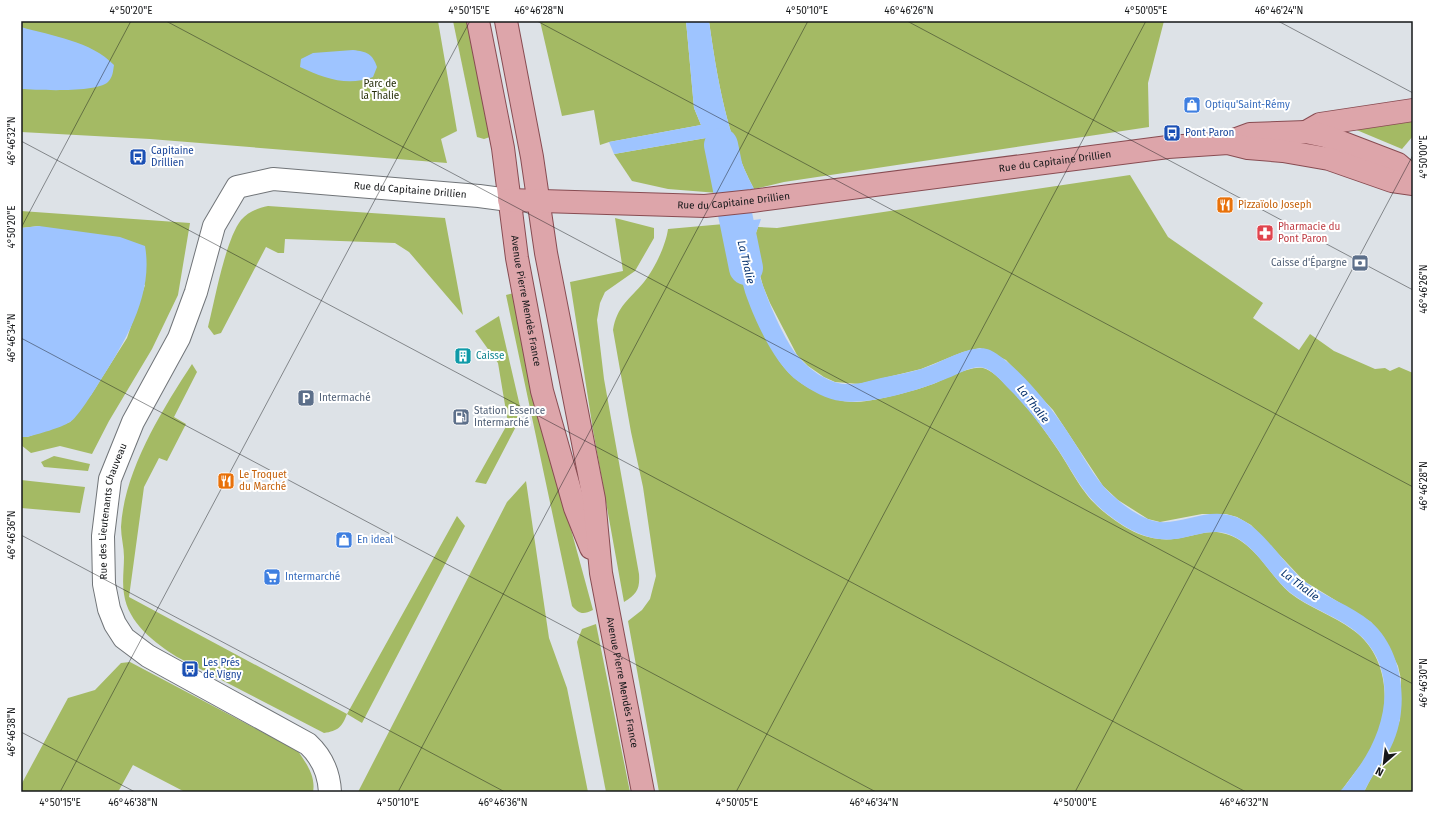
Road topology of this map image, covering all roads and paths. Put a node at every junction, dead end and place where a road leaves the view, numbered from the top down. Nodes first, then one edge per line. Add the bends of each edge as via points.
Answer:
1 (478, 21) edge
2 (506, 21) edge
3 (1413, 110) edge
4 (1306, 132) junction
5 (1228, 143) junction
6 (1413, 177) edge
7 (1413, 184) edge
8 (237, 187) joint
9 (509, 200) junction
10 (537, 201) junction
11 (601, 574) junction
12 (330, 792) edge
13 (643, 792) edge

1 - 9 main road, Avenue Pierre Mendès France via 503,148
2 - 10 main road, Avenue Pierre Mendès France via 532,157
3 - 4 main road via 1320,124
4 - 5 main road via 1250,134
4 - 6 main road via 1325,136 1398,164
5 - 7 main road via 1329,159 1392,181
5 - 10 main road, Rue du Capitaine Drillien via 1168,147 705,206
8 - 9 street, Rue du Capitaine Drillien via 273,178
8 - 12 street, Rue des Lieutenants Chauveau via 214,226 196,292 178,338 133,422 110,479 103,536 104,584 111,614 124,638 148,656 308,744 325,765
9 - 10 main road, Rue du Capitaine Drillien
9 - 11 main road, Avenue Pierre Mendès France via 542,391 575,508
10 - 11 main road, Avenue Pierre Mendès France via 594,499
11 - 13 main road, Avenue Pierre Mendès France

